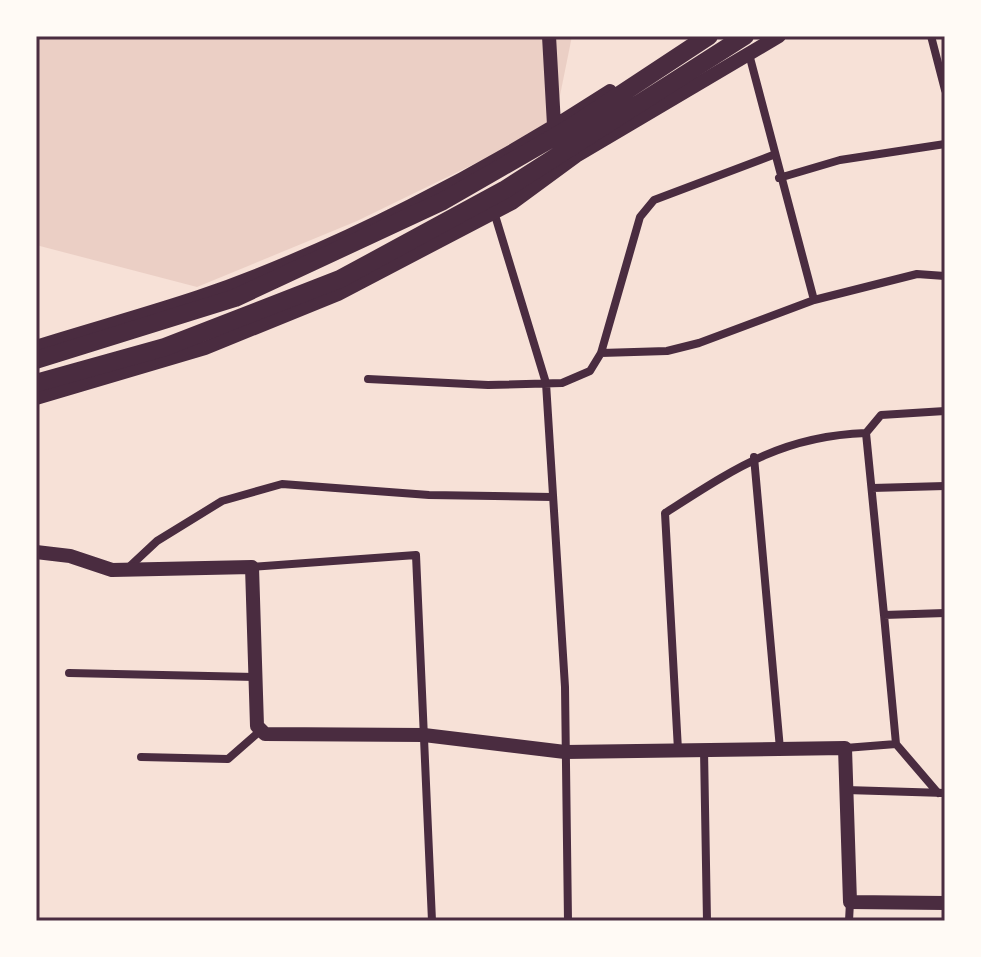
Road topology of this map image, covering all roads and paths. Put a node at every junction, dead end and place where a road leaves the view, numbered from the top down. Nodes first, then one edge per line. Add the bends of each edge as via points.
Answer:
1 (549, 36) edge
2 (694, 36) edge
3 (709, 36) edge
4 (779, 36) edge
5 (931, 36) edge
6 (747, 45) edge
7 (945, 90) edge
8 (554, 125) junction
9 (945, 144) edge
10 (773, 155) junction
11 (576, 156) junction
12 (779, 178) junction
13 (494, 212) junction
14 (945, 276) edge
15 (814, 300) junction
16 (36, 347) edge
17 (601, 353) junction
18 (36, 360) edge
19 (368, 379) dead end
20 (36, 383) edge
21 (546, 383) junction
22 (36, 398) edge
23 (945, 411) edge
24 (866, 433) junction
25 (754, 457) junction
26 (945, 486) edge
27 (872, 488) junction
28 (552, 497) junction
29 (36, 552) edge
30 (252, 567) junction
31 (127, 570) junction
32 (945, 613) edge
33 (884, 615) junction
34 (69, 673) dead end
35 (255, 677) junction
36 (260, 731) junction
37 (424, 735) junction
38 (896, 744) junction
39 (845, 748) junction
40 (780, 749) junction
41 (678, 750) junction
42 (704, 750) junction
43 (565, 752) junction
44 (141, 757) dead end
45 (845, 790) junction
46 (941, 793) edge
47 (850, 902) junction
48 (945, 903) edge
49 (432, 921) edge
50 (568, 921) edge
51 (707, 921) edge
52 (849, 921) edge

1 - 8 street
2 - 8 street
3 - 18 main road via 568,129 443,201 235,298
4 - 6 street
5 - 7 street
6 - 10 street
6 - 11 street
6 - 20 main road via 504,190 340,279 165,347
8 - 11 street
8 - 16 street via 357,231 201,296
9 - 12 street via 840,160
10 - 12 street
10 - 17 street via 647,206
11 - 13 street
12 - 15 street
13 - 21 street
13 - 22 street via 338,294 205,348
14 - 15 street via 917,274
15 - 17 street via 667,351
17 - 21 street via 578,379
19 - 21 street
21 - 28 street
23 - 24 street via 881,415
24 - 25 street via 825,434
24 - 27 street
25 - 40 street
25 - 41 street via 665,513
26 - 27 street
27 - 33 street
28 - 31 street via 282,484 222,501 157,541
28 - 43 street
29 - 31 street
30 - 31 street
30 - 35 street
30 - 37 street via 416,555
32 - 33 street
33 - 38 street
34 - 35 street
35 - 36 street
36 - 37 street
36 - 44 street via 228,759
37 - 43 street
37 - 49 street
38 - 39 street
38 - 46 street
39 - 40 street
39 - 45 street
40 - 42 street
41 - 42 street
41 - 43 street
42 - 51 street
43 - 50 street
45 - 46 street
45 - 47 street
47 - 48 street
47 - 52 street

